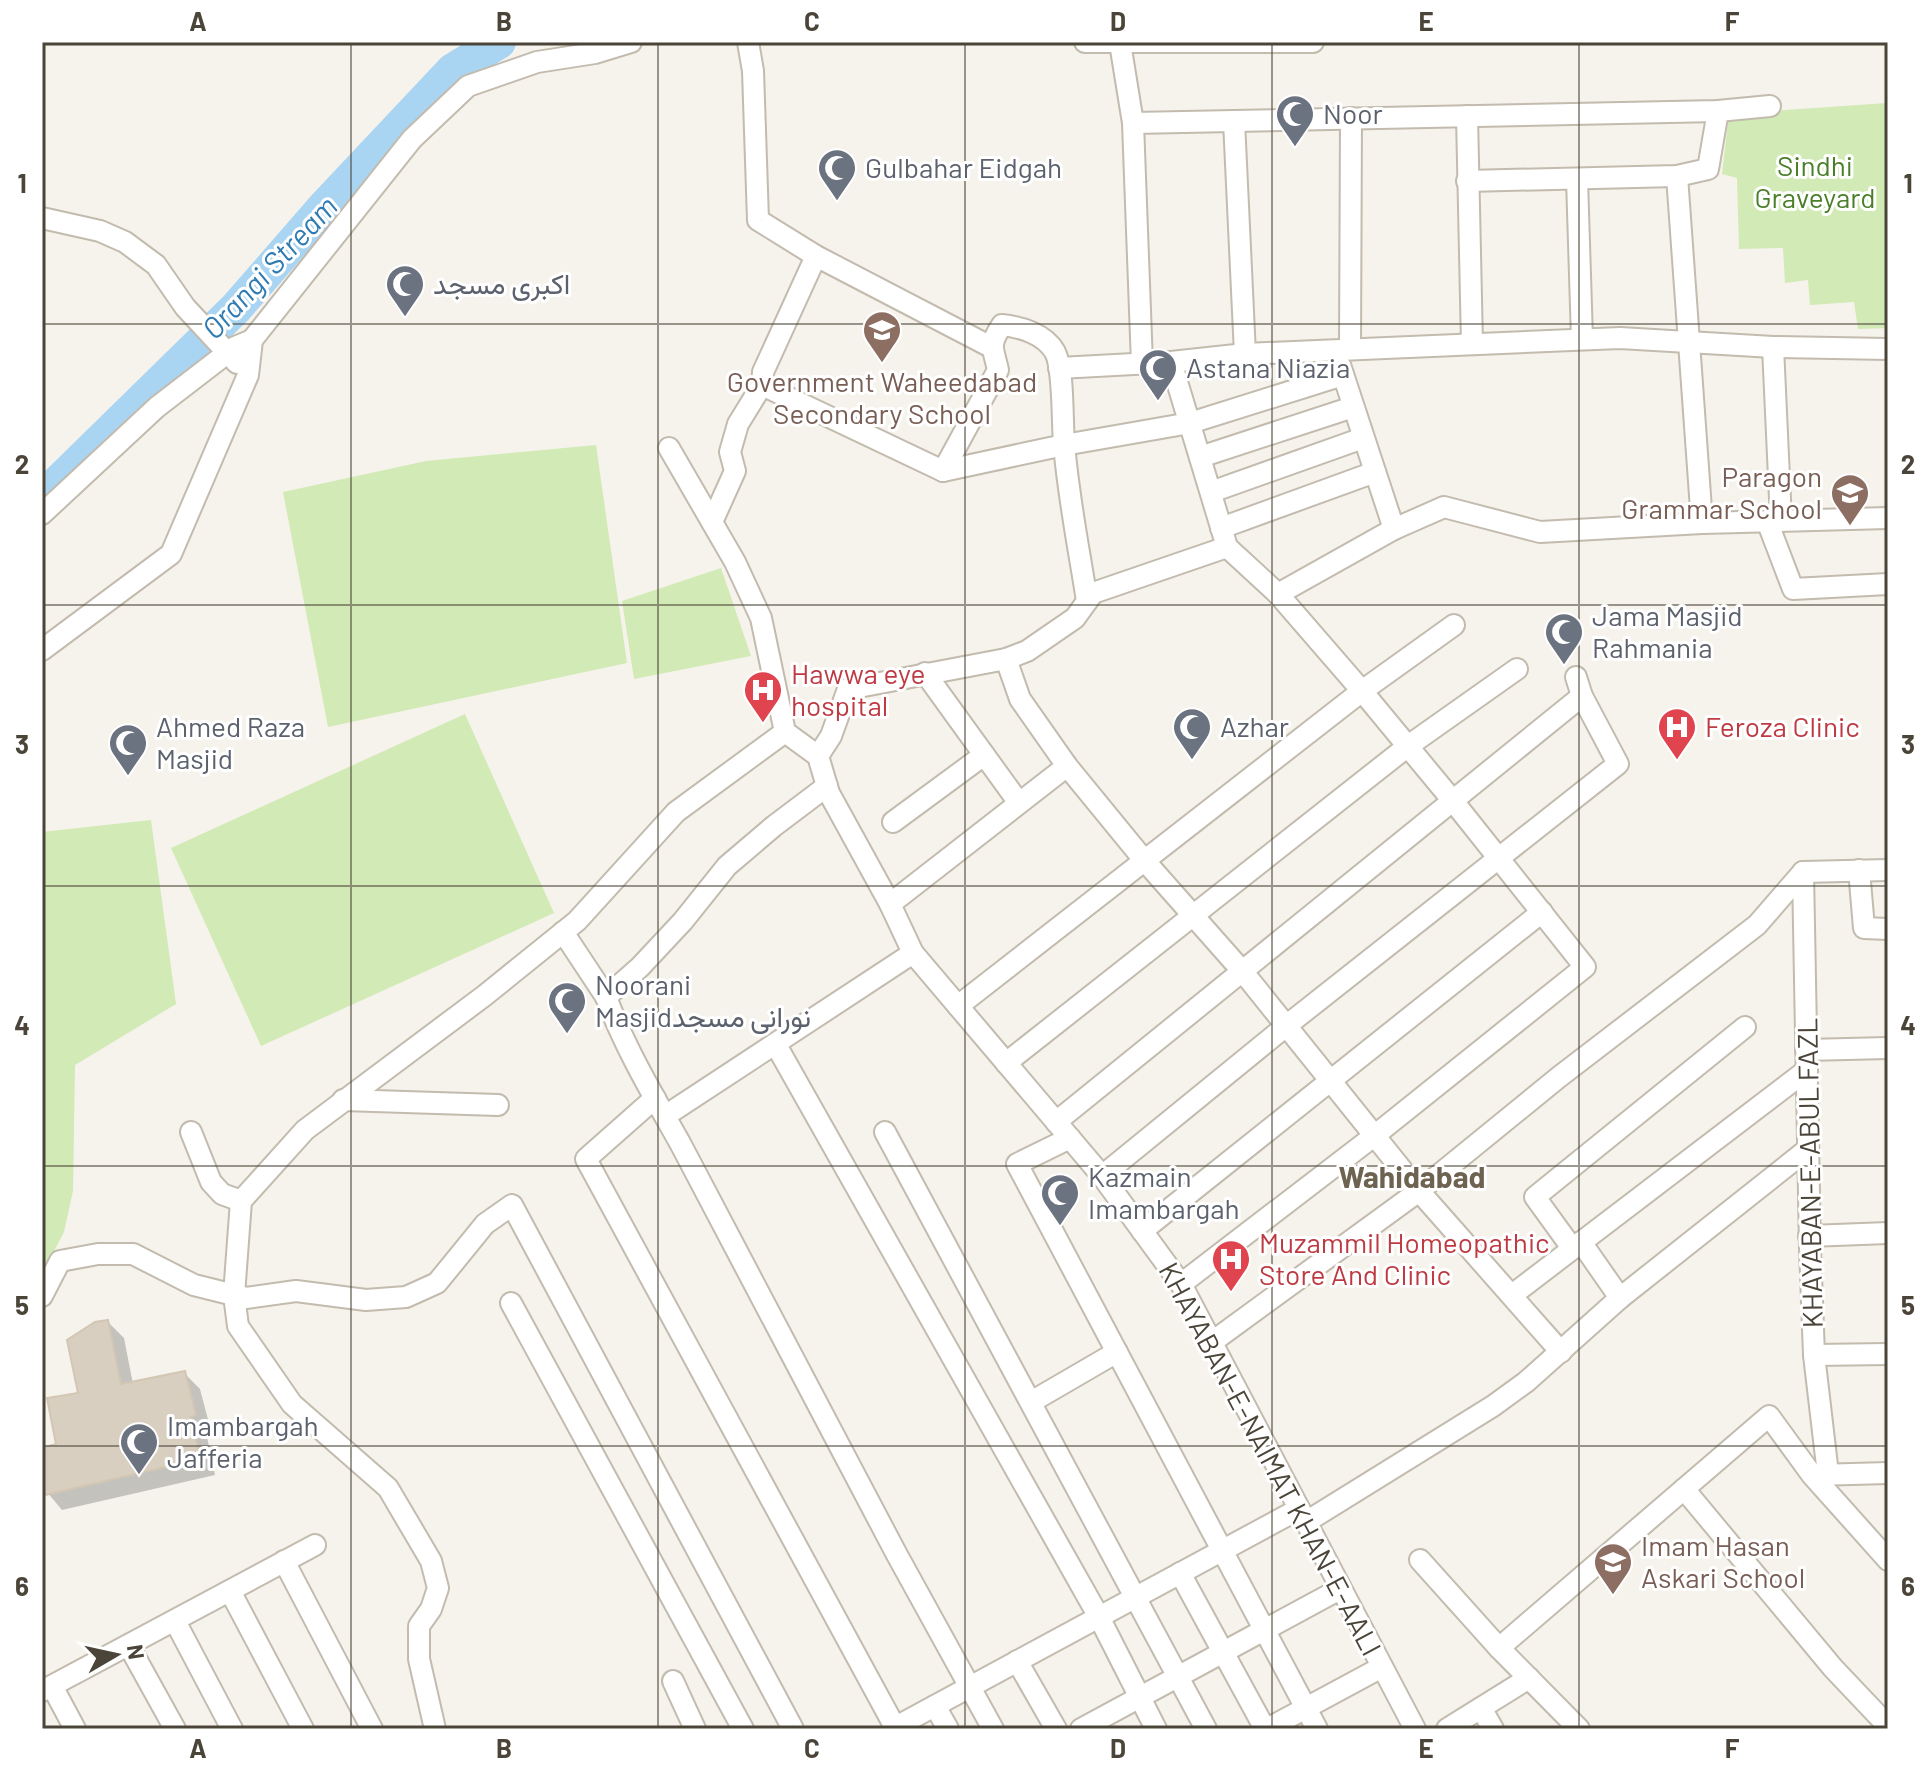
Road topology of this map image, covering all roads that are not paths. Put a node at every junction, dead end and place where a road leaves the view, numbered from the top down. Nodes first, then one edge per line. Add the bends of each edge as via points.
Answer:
1 (631, 42) edge
2 (748, 42) edge
3 (1085, 42) edge
4 (1313, 42) edge
5 (1120, 43) edge
6 (1770, 106) dead end
7 (1718, 111) junction
8 (1467, 116) junction
9 (1351, 118) junction
10 (1234, 121) junction
11 (1133, 123) junction
12 (1677, 176) junction
13 (1577, 179) junction
14 (1467, 181) junction
15 (42, 218) edge
16 (816, 256) junction
17 (1582, 339) junction
18 (252, 340) junction
19 (1688, 342) junction
20 (1472, 344) junction
21 (991, 347) junction
22 (1773, 347) junction
23 (1888, 349) edge
24 (1343, 350) junction
25 (228, 352) junction
26 (1245, 354) junction
27 (1171, 362) junction
28 (1142, 364) junction
29 (1059, 368) junction
30 (248, 375) junction
31 (1343, 375) junction
32 (762, 385) junction
33 (1353, 407) junction
34 (1190, 423) junction
35 (1363, 438) junction
36 (1064, 445) junction
37 (669, 448) dead end
38 (1200, 457) junction
39 (943, 471) junction
40 (1375, 472) junction
41 (1211, 492) junction
42 (42, 514) edge
43 (1888, 518) edge
44 (1774, 521) junction
45 (712, 522) junction
46 (1702, 523) junction
47 (1394, 529) junction
48 (1224, 538) junction
49 (1888, 584) edge
50 (1278, 594) junction
51 (1087, 601) junction
52 (1454, 625) dead end
53 (42, 650) edge
54 (1006, 659) junction
55 (1517, 669) dead end
56 (925, 673) junction
57 (1362, 691) junction
58 (785, 732) junction
59 (1408, 746) junction
60 (984, 755) junction
61 (818, 756) junction
62 (1067, 766) junction
63 (827, 786) junction
64 (1453, 801) junction
65 (1019, 803) junction
66 (893, 822) dead end
67 (1499, 858) junction
68 (1144, 860) junction
69 (1859, 870) junction
70 (1888, 870) edge
71 (1803, 872) junction
72 (890, 904) junction
73 (1542, 912) junction
74 (1194, 917) junction
75 (1888, 929) edge
76 (563, 932) junction
77 (913, 953) junction
78 (1243, 972) junction
79 (606, 997) junction
80 (958, 1006) junction
81 (1286, 1026) junction
82 (1745, 1027) dead end
83 (776, 1045) junction
84 (1888, 1048) edge
85 (1806, 1060) junction
86 (1006, 1063) junction
87 (1330, 1081) junction
88 (343, 1100) junction
89 (498, 1105) dead end
90 (660, 1107) junction
91 (1056, 1122) junction
92 (191, 1132) dead end
93 (885, 1132) dead end
94 (1374, 1136) junction
95 (1070, 1138) junction
96 (1808, 1149) junction
97 (1102, 1176) junction
98 (1419, 1191) junction
99 (241, 1201) junction
100 (1142, 1231) junction
101 (1888, 1233) edge
102 (1809, 1236) junction
103 (1576, 1245) junction
104 (1181, 1284) junction
105 (234, 1295) junction
106 (1512, 1295) junction
107 (42, 1296) edge
108 (1620, 1298) junction
109 (511, 1303) dead end
110 (1212, 1342) junction
111 (1117, 1352) junction
112 (1561, 1352) junction
113 (1888, 1354) edge
114 (1814, 1355) junction
115 (1031, 1402) junction
116 (1888, 1473) edge
117 (1820, 1474) junction
118 (1684, 1489) junction
119 (1302, 1515) junction
120 (315, 1545) dead end
121 (1222, 1550) junction
122 (1420, 1560) dead end
123 (1888, 1560) edge
124 (284, 1561) junction
125 (1180, 1573) junction
126 (1340, 1589) junction
127 (230, 1591) junction
128 (1135, 1597) junction
129 (1099, 1617) junction
130 (175, 1621) junction
131 (1265, 1630) junction
132 (129, 1646) junction
133 (1499, 1648) junction
134 (1224, 1652) junction
135 (1017, 1661) junction
136 (1382, 1667) junction
137 (1178, 1677) junction
138 (1529, 1678) junction
139 (673, 1681) dead end
140 (970, 1687) junction
141 (47, 1688) edge
142 (1139, 1698) junction
143 (935, 1706) junction
144 (1306, 1708) junction
145 (1481, 1708) junction
146 (1888, 1726) edge
147 (170, 1727) edge
148 (894, 1728) edge
149 (75, 1729) edge
150 (232, 1729) edge
151 (303, 1729) edge
152 (372, 1729) edge
153 (435, 1729) edge
154 (695, 1729) edge
155 (743, 1729) edge
156 (793, 1729) edge
157 (948, 1729) edge
158 (993, 1729) edge
159 (1056, 1729) edge
160 (1081, 1729) edge
161 (1156, 1729) edge
162 (1206, 1729) edge
163 (1266, 1729) edge
164 (1317, 1729) edge
165 (1415, 1729) edge
166 (1447, 1729) edge
167 (1493, 1729) edge
168 (1579, 1729) edge

1 - 18 street via 537,62 468,86 412,139
2 - 16 street via 758,220
3 - 5 street
4 - 5 street
5 - 11 street
6 - 7 street
7 - 8 street
7 - 12 street via 1708,169
8 - 9 street
8 - 14 street
9 - 10 street
9 - 24 street
10 - 11 street
10 - 26 street
11 - 28 street
12 - 13 street
12 - 19 street
13 - 14 street
13 - 17 street
14 - 20 street
15 - 25 street via 125,242 156,265 185,307
16 - 21 street
16 - 32 street via 763,372
17 - 19 street
17 - 20 street
18 - 25 street
18 - 30 street
19 - 22 street
19 - 46 street
20 - 24 street
21 - 29 street via 1002,325 1025,328 1054,351
21 - 39 street via 998,370
22 - 23 street
22 - 44 street
24 - 26 street
24 - 31 street
25 - 30 street
25 - 42 street via 157,407
26 - 27 street
27 - 28 street
27 - 34 street
28 - 29 street
29 - 36 street
30 - 53 street via 171,554
31 - 33 street
31 - 34 street
32 - 39 street
32 - 45 street via 738,424 730,452 735,471
33 - 35 street
33 - 38 street
34 - 36 street
34 - 38 street
35 - 40 street
35 - 41 street
36 - 39 street
36 - 51 street
37 - 45 street
38 - 41 street
40 - 47 street
40 - 48 street
41 - 48 street
43 - 44 street
44 - 46 street
44 - 49 street via 1793,589
45 - 58 street via 761,618
46 - 47 street via 1540,532 1444,507
47 - 50 street
48 - 50 street
48 - 51 street via 1093,593
50 - 57 street
51 - 54 street via 1075,618
52 - 57 street
54 - 56 street
54 - 62 street via 1020,699
55 - 59 street
56 - 60 street
56 - 61 street via 848,689
57 - 59 street
57 - 68 street
58 - 61 street
58 - 76 street via 676,812
59 - 64 street
59 - 74 street
60 - 65 street
60 - 66 street
61 - 63 street, KHAYABAN-E-NAIMAT KHAN-E-AALI
62 - 65 street
62 - 68 street
63 - 72 street, KHAYABAN-E-NAIMAT KHAN-E-AALI
63 - 79 street via 727,866 683,921
64 - 67 street
64 - 67 street via 1579,686 1618,764
64 - 78 street
65 - 72 street
67 - 73 street
67 - 81 street
68 - 74 street
68 - 80 street
69 - 70 street
69 - 71 street
69 - 75 street via 1864,928
71 - 85 street, KHAYABAN-E-ABUL FAZL
71 - 98 street via 1757,925
72 - 77 street, KHAYABAN-E-NAIMAT KHAN-E-AALI
73 - 87 street
73 - 94 street via 1585,967
74 - 78 street
74 - 86 street
76 - 79 street
76 - 88 street
77 - 80 street, KHAYABAN-E-NAIMAT KHAN-E-AALI
77 - 83 street
78 - 81 street
78 - 91 street
79 - 90 street
80 - 86 street, KHAYABAN-E-NAIMAT KHAN-E-AALI
81 - 87 street
81 - 97 street
82 - 103 street via 1535,1197
83 - 90 street
83 - 129 street
84 - 85 street
85 - 96 street, KHAYABAN-E-ABUL FAZL
85 - 103 street
86 - 91 street, KHAYABAN-E-NAIMAT KHAN-E-AALI
87 - 94 street
87 - 100 street
88 - 89 street
88 - 99 street via 305,1130
90 - 140 street
90 - 148 street via 586,1159
91 - 95 street, KHAYABAN-E-NAIMAT KHAN-E-AALI
92 - 99 street via 211,1182 222,1194
93 - 115 street
94 - 98 street
94 - 104 street
95 - 97 street, KHAYABAN-E-NAIMAT KHAN-E-AALI
95 - 111 street via 1017,1164
96 - 102 street, KHAYABAN-E-ABUL FAZL
96 - 108 street
97 - 100 street, KHAYABAN-E-NAIMAT KHAN-E-AALI
98 - 106 street
98 - 110 street
99 - 105 street
100 - 104 street, KHAYABAN-E-NAIMAT KHAN-E-AALI
101 - 102 street
102 - 114 street, KHAYABAN-E-ABUL FAZL
103 - 106 street
103 - 108 street
104 - 110 street, KHAYABAN-E-NAIMAT KHAN-E-AALI
105 - 107 street via 194,1285 133,1254 98,1254 60,1261
105 - 153 street via 238,1326 292,1404 388,1488 431,1561 438,1588 419,1626 419,1659
105 - 156 street via 296,1291 366,1300 406,1297 437,1283 485,1224 512,1205
106 - 112 street
108 - 112 street
109 - 155 street
110 - 119 street, KHAYABAN-E-NAIMAT KHAN-E-AALI
111 - 115 street
111 - 121 street
112 - 119 street via 1493,1406
113 - 114 street
114 - 117 street, KHAYABAN-E-ABUL FAZL
115 - 128 street
116 - 117 street
117 - 118 street via 1769,1416
117 - 123 street
118 - 133 street
118 - 146 street
119 - 121 street
119 - 126 street, KHAYABAN-E-NAIMAT KHAN-E-AALI
120 - 124 street
121 - 125 street
121 - 131 street
122 - 133 street
124 - 127 street
124 - 152 street
125 - 128 street
125 - 134 street
126 - 131 street
126 - 136 street, KHAYABAN-E-NAIMAT KHAN-E-AALI
127 - 130 street
127 - 151 street
128 - 129 street
128 - 137 street
129 - 135 street
129 - 142 street
130 - 132 street
130 - 150 street
131 - 134 street
131 - 144 street
132 - 141 street
132 - 147 street
133 - 138 street
134 - 137 street
134 - 163 street
135 - 140 street
135 - 159 street
136 - 144 street
136 - 165 street, KHAYABAN-E-NAIMAT KHAN-E-AALI
137 - 142 street
137 - 162 street
138 - 145 street
138 - 168 street
139 - 154 street
140 - 143 street
140 - 158 street
141 - 149 street
142 - 160 street
142 - 161 street
143 - 148 street
143 - 157 street
144 - 163 street
144 - 164 street
145 - 166 street
145 - 167 street

